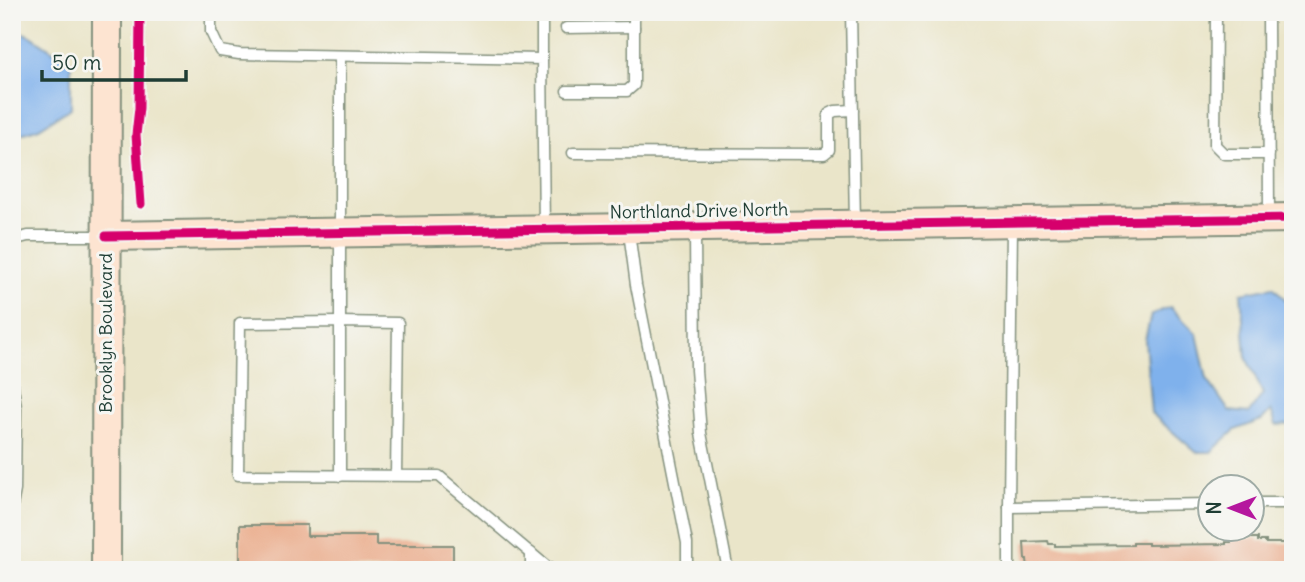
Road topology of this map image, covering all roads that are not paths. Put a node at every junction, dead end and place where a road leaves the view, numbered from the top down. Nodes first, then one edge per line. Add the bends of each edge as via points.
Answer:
1 (107, 12) edge
2 (211, 12) edge
3 (542, 12) edge
4 (634, 12) edge
5 (851, 12) edge
6 (1216, 12) edge
7 (1268, 12) edge
8 (634, 27) junction
9 (566, 28) dead end
10 (340, 56) junction
11 (542, 58) junction
12 (567, 91) dead end
13 (852, 110) junction
14 (573, 153) dead end
15 (1269, 154) junction
16 (1281, 218) edge
17 (1012, 221) junction
18 (855, 224) junction
19 (695, 226) junction
20 (628, 228) junction
21 (544, 229) junction
22 (341, 233) junction
23 (106, 236) junction
24 (12, 241) edge
25 (340, 322) junction
26 (12, 380) edge
27 (340, 476) junction
28 (396, 476) junction
29 (1266, 503) edge
30 (1293, 503) edge
31 (1196, 504) edge
32 (12, 506) edge
33 (1009, 507) junction
34 (531, 553) junction
35 (106, 570) edge
36 (531, 570) edge
37 (551, 570) edge
38 (687, 570) edge
39 (728, 570) edge
40 (1009, 570) edge

1 - 23 street, Brooklyn Boulevard
2 - 10 lane via 211,32 220,51
3 - 11 lane
4 - 8 lane
5 - 13 lane
6 - 15 lane via 1215,145 1224,154
7 - 15 lane
8 - 9 lane
8 - 12 lane via 634,85 627,91
10 - 11 lane
10 - 22 lane
11 - 21 lane
13 - 14 lane via 829,114 829,150 824,154
13 - 18 lane
15 - 16 lane
16 - 17 street, Northland Drive North
17 - 18 street, Northland Drive North
17 - 33 lane
18 - 19 street, Northland Drive North
19 - 20 street, Northland Drive North
19 - 39 lane via 701,433
20 - 21 street, Northland Drive North
20 - 38 lane via 687,543
21 - 22 street, Northland Drive North
22 - 23 street, Northland Drive North
22 - 25 lane
23 - 24 lane via 28,236
23 - 35 street, Brooklyn Boulevard
25 - 27 lane
25 - 27 lane via 240,323 238,475
25 - 28 lane via 398,323
26 - 32 lane via 16,407
27 - 28 lane
28 - 34 lane via 439,476
29 - 30 lane
31 - 33 lane
33 - 40 lane
34 - 36 lane
34 - 37 lane

